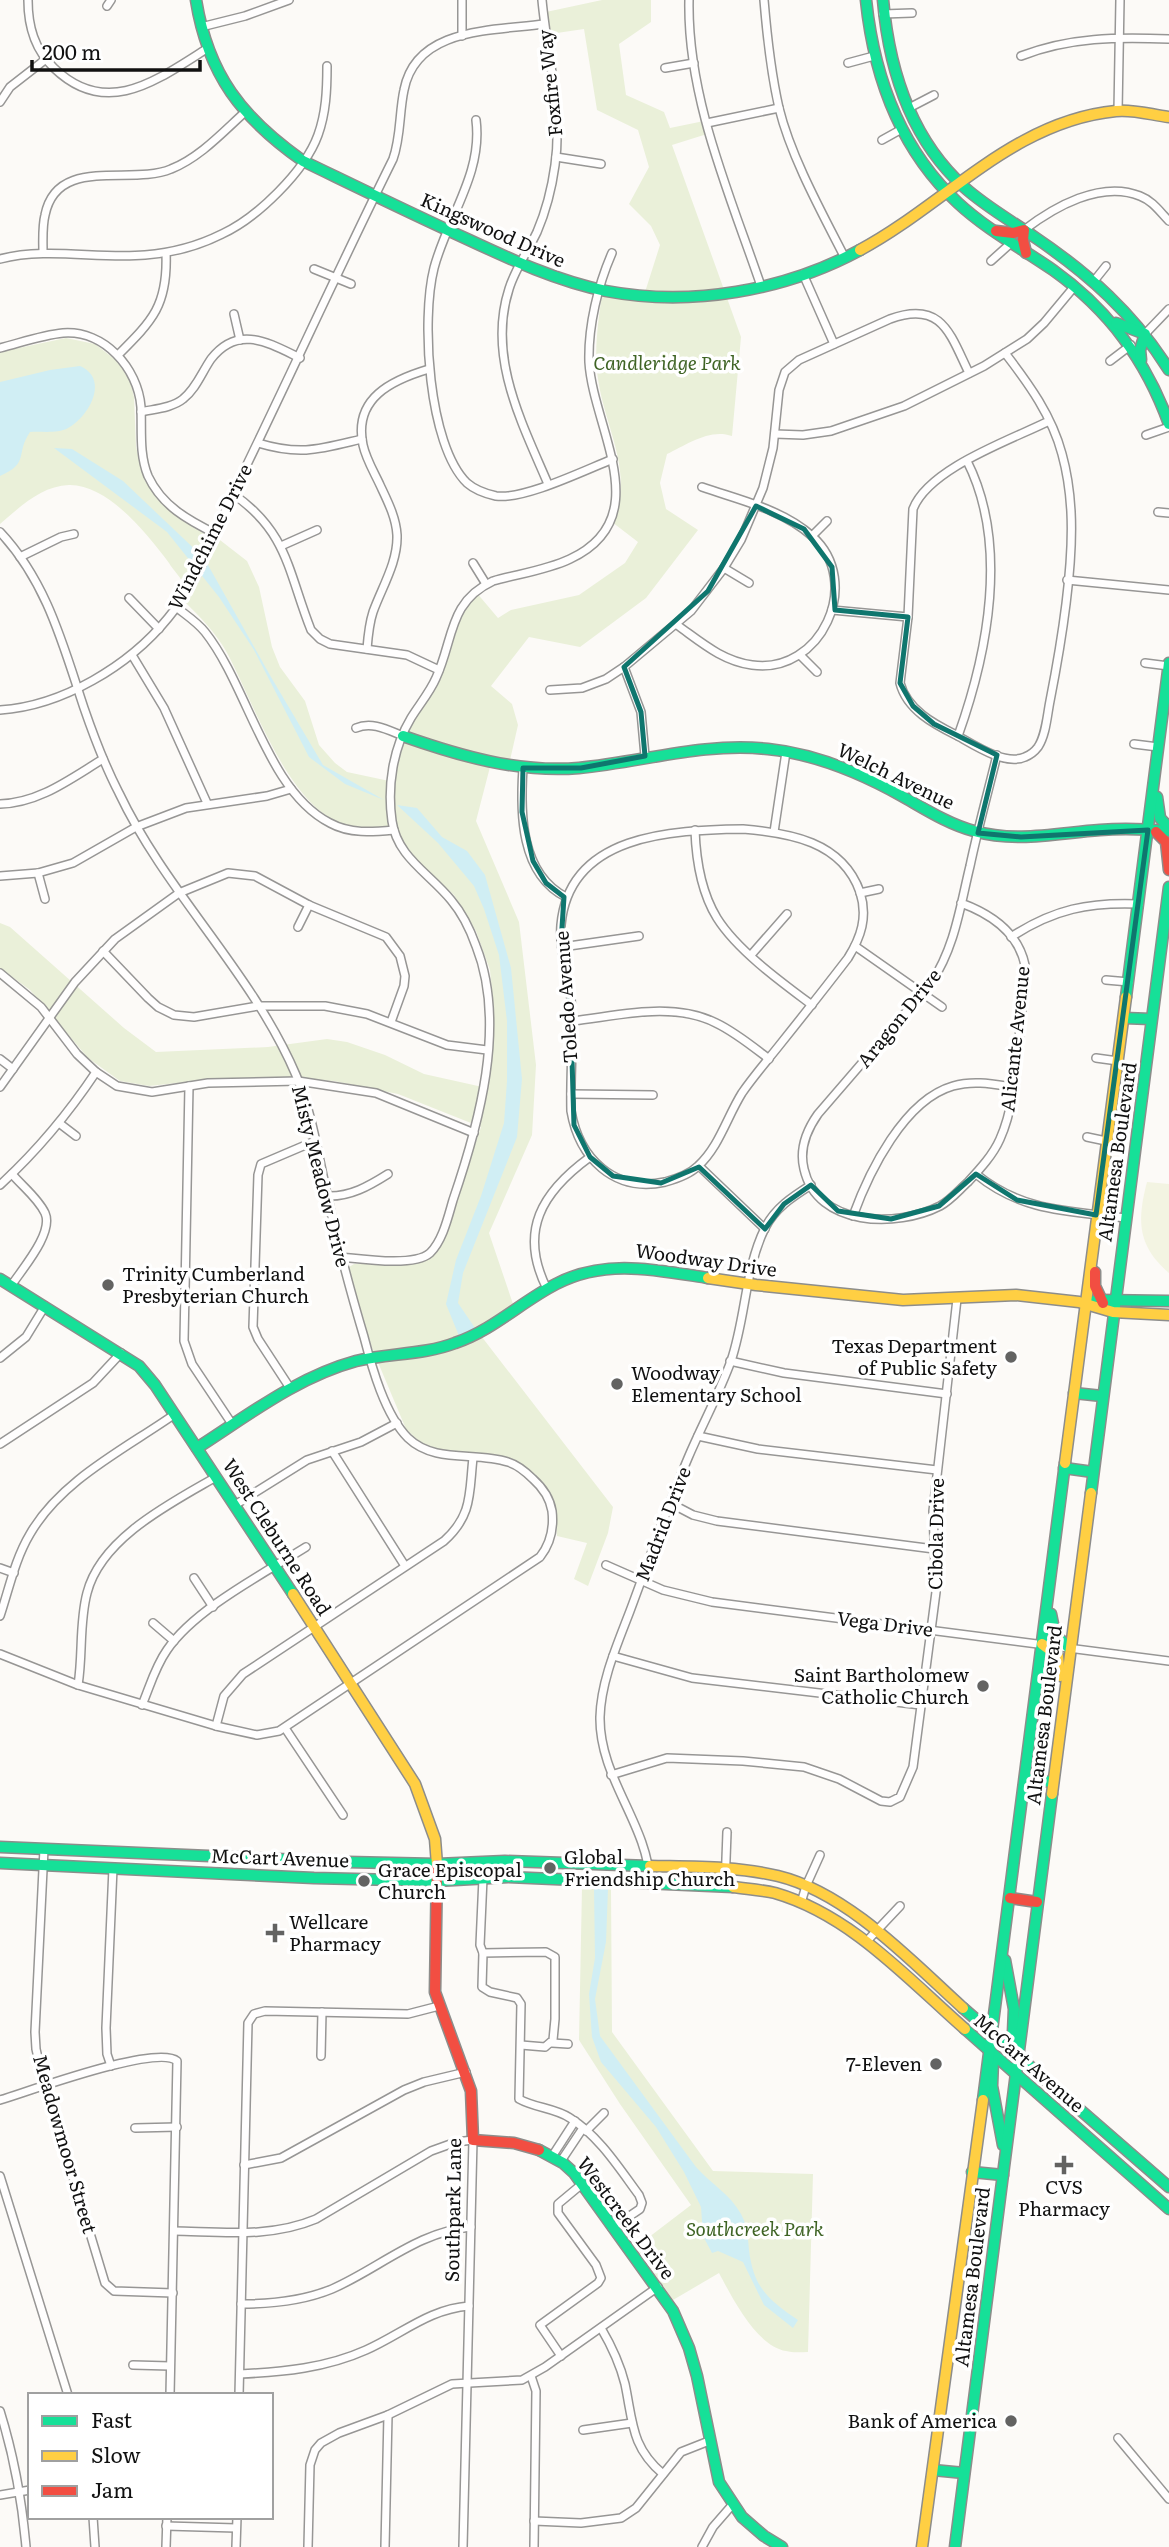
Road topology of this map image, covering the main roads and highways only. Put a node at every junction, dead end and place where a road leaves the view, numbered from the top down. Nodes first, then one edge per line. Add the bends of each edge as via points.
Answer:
1 (196, 0) edge
2 (866, 0) edge
3 (883, 0) edge
4 (896, 75) junction
5 (880, 80) junction
6 (1169, 117) edge
7 (959, 181) junction
8 (947, 192) junction
9 (1024, 230) junction
10 (994, 231) junction
11 (1026, 253) junction
12 (1073, 265) junction
13 (1074, 286) junction
14 (1102, 289) junction
15 (1112, 322) junction
16 (1145, 334) junction
17 (1141, 362) junction
18 (1169, 370) edge
19 (1169, 425) edge
20 (1169, 664) edge
21 (403, 736) road end
22 (1155, 772) junction
23 (1148, 830) junction
24 (1169, 830) edge
25 (1169, 870) edge
26 (1169, 887) edge
27 (1124, 1018) junction
28 (1151, 1019) junction
29 (1093, 1237) junction
30 (1118, 1275) junction
31 (0, 1279) edge
32 (1115, 1300) junction
33 (1153, 1300) junction
34 (1169, 1301) edge
35 (1094, 1304) junction
36 (1113, 1312) junction
37 (1169, 1315) edge
38 (1106, 1368) junction
39 (1074, 1392) junction
40 (1102, 1396) junction
41 (197, 1448) junction
42 (1064, 1468) junction
43 (1093, 1472) junction
44 (1050, 1583) junction
45 (1042, 1644) junction
46 (1070, 1649) junction
47 (1063, 1703) junction
48 (1025, 1779) junction
49 (1053, 1782) junction
50 (0, 1847) edge
51 (315, 1861) junction
52 (526, 1861) junction
53 (0, 1863) edge
54 (438, 1864) junction
55 (314, 1878) junction
56 (525, 1878) junction
57 (437, 1881) junction
58 (1010, 1898) junction
59 (1037, 1902) junction
60 (1003, 1951) junction
61 (995, 2004) junction
62 (972, 2015) junction
63 (991, 2032) junction
64 (991, 2053) junction
65 (1015, 2054) junction
66 (1016, 2073) junction
67 (1114, 2138) junction
68 (472, 2140) joint
69 (1102, 2150) junction
70 (1005, 2156) junction
71 (972, 2172) junction
72 (1003, 2175) junction
73 (1169, 2187) edge
74 (1169, 2209) edge
75 (933, 2470) junction
76 (964, 2473) junction
77 (780, 2546) edge
78 (922, 2547) edge
79 (955, 2547) edge

1 - 8 main road, Kingswood Drive via 208,48 229,94 275,143 303,162 563,281 632,295 678,297 761,286 845,258 884,238
2 - 5 main road
3 - 4 main road via 886,39
4 - 5 main road
4 - 7 main road via 921,132
5 - 8 main road via 900,130
6 - 7 main road, Kingswood Drive via 1118,111 1060,122 1036,131
7 - 8 main road, Kingswood Drive
7 - 9 main road
8 - 10 main road
9 - 10 main road
9 - 11 main road
9 - 12 main road
10 - 11 main road
11 - 13 main road
12 - 13 main road
12 - 14 main road
13 - 14 main road via 1083,282
13 - 15 main road
14 - 16 main road
15 - 16 main road
15 - 17 main road
16 - 17 main road
16 - 18 main road
17 - 19 main road
20 - 22 main road, Altamesa Boulevard
21 - 23 main road, Welch Avenue via 471,758 523,768 581,768 683,749 767,748 824,760 978,832 1021,837
22 - 23 main road, Altamesa Boulevard
22 - 24 main road via 1156,807
23 - 24 main road, Welch Avenue
23 - 25 main road via 1163,836
23 - 27 main road, Altamesa Boulevard
26 - 28 main road, Altamesa Boulevard
27 - 28 main road
27 - 29 main road, Altamesa Boulevard
28 - 30 main road, Altamesa Boulevard
29 - 35 main road, Altamesa Boulevard
29 - 35 main road via 1097,1245
30 - 32 main road, Altamesa Boulevard
30 - 33 main road via 1129,1294
31 - 41 main road, West Cleburne Road via 139,1366
32 - 33 main road, Woodway Drive
32 - 35 main road, Woodway Drive
32 - 36 main road, Altamesa Boulevard
33 - 34 main road, Woodway Drive
35 - 36 main road, Woodway Drive
35 - 38 main road via 1106,1322
35 - 39 main road, Altamesa Boulevard
35 - 41 main road, Woodway Drive via 1016,1295 903,1300 618,1267 580,1275 547,1289 475,1336 451,1345 356,1361 290,1388
36 - 37 main road, Woodway Drive
36 - 38 main road, Altamesa Boulevard
38 - 40 main road, Altamesa Boulevard
39 - 40 main road
39 - 42 main road, Altamesa Boulevard
40 - 43 main road, Altamesa Boulevard
41 - 54 main road, West Cleburne Road via 415,1784 431,1824
42 - 43 main road
42 - 44 main road, Altamesa Boulevard
43 - 46 main road, Altamesa Boulevard
44 - 45 main road, Altamesa Boulevard
44 - 46 main road via 1052,1629
45 - 47 main road via 1060,1658 1058,1695
45 - 48 main road, Altamesa Boulevard
46 - 47 main road, Altamesa Boulevard
47 - 49 main road, Altamesa Boulevard
48 - 49 main road
48 - 58 main road, Altamesa Boulevard
49 - 59 main road, Altamesa Boulevard
50 - 51 main road, McCart Avenue
51 - 54 main road, McCart Avenue
51 - 55 main road
52 - 54 main road, McCart Avenue
52 - 56 main road
52 - 62 main road, McCart Avenue via 725,1868 779,1876 845,1906
53 - 55 main road, McCart Avenue
54 - 57 main road, West Cleburne Road
55 - 57 main road, McCart Avenue
56 - 57 main road, McCart Avenue
56 - 64 main road, McCart Avenue via 725,1886 774,1893 802,1903 866,1942
57 - 68 main road, Southpark Lane via 435,1992 471,2091
58 - 59 main road
58 - 60 main road, Altamesa Boulevard
59 - 65 main road, Altamesa Boulevard
60 - 61 main road, Altamesa Boulevard
60 - 65 main road via 1014,2009
61 - 62 main road via 986,2014
61 - 63 main road, Altamesa Boulevard
62 - 63 main road, McCart Avenue
63 - 64 main road, Altamesa Boulevard
63 - 65 main road, McCart Avenue
64 - 66 main road, McCart Avenue
64 - 70 main road
64 - 71 main road, Altamesa Boulevard
65 - 66 main road, Altamesa Boulevard
65 - 67 main road, McCart Avenue
66 - 69 main road, McCart Avenue
66 - 70 main road, Altamesa Boulevard
67 - 69 main road
67 - 73 main road, McCart Avenue
68 - 77 main road, Westcreek Drive via 526,2144 557,2158 582,2184 673,2311 689,2348 719,2482 754,2528
69 - 74 main road, McCart Avenue
70 - 72 main road, Altamesa Boulevard
71 - 72 main road
71 - 75 main road, Altamesa Boulevard
72 - 76 main road, Altamesa Boulevard
75 - 76 main road
75 - 78 main road, Altamesa Boulevard
76 - 79 main road, Altamesa Boulevard

